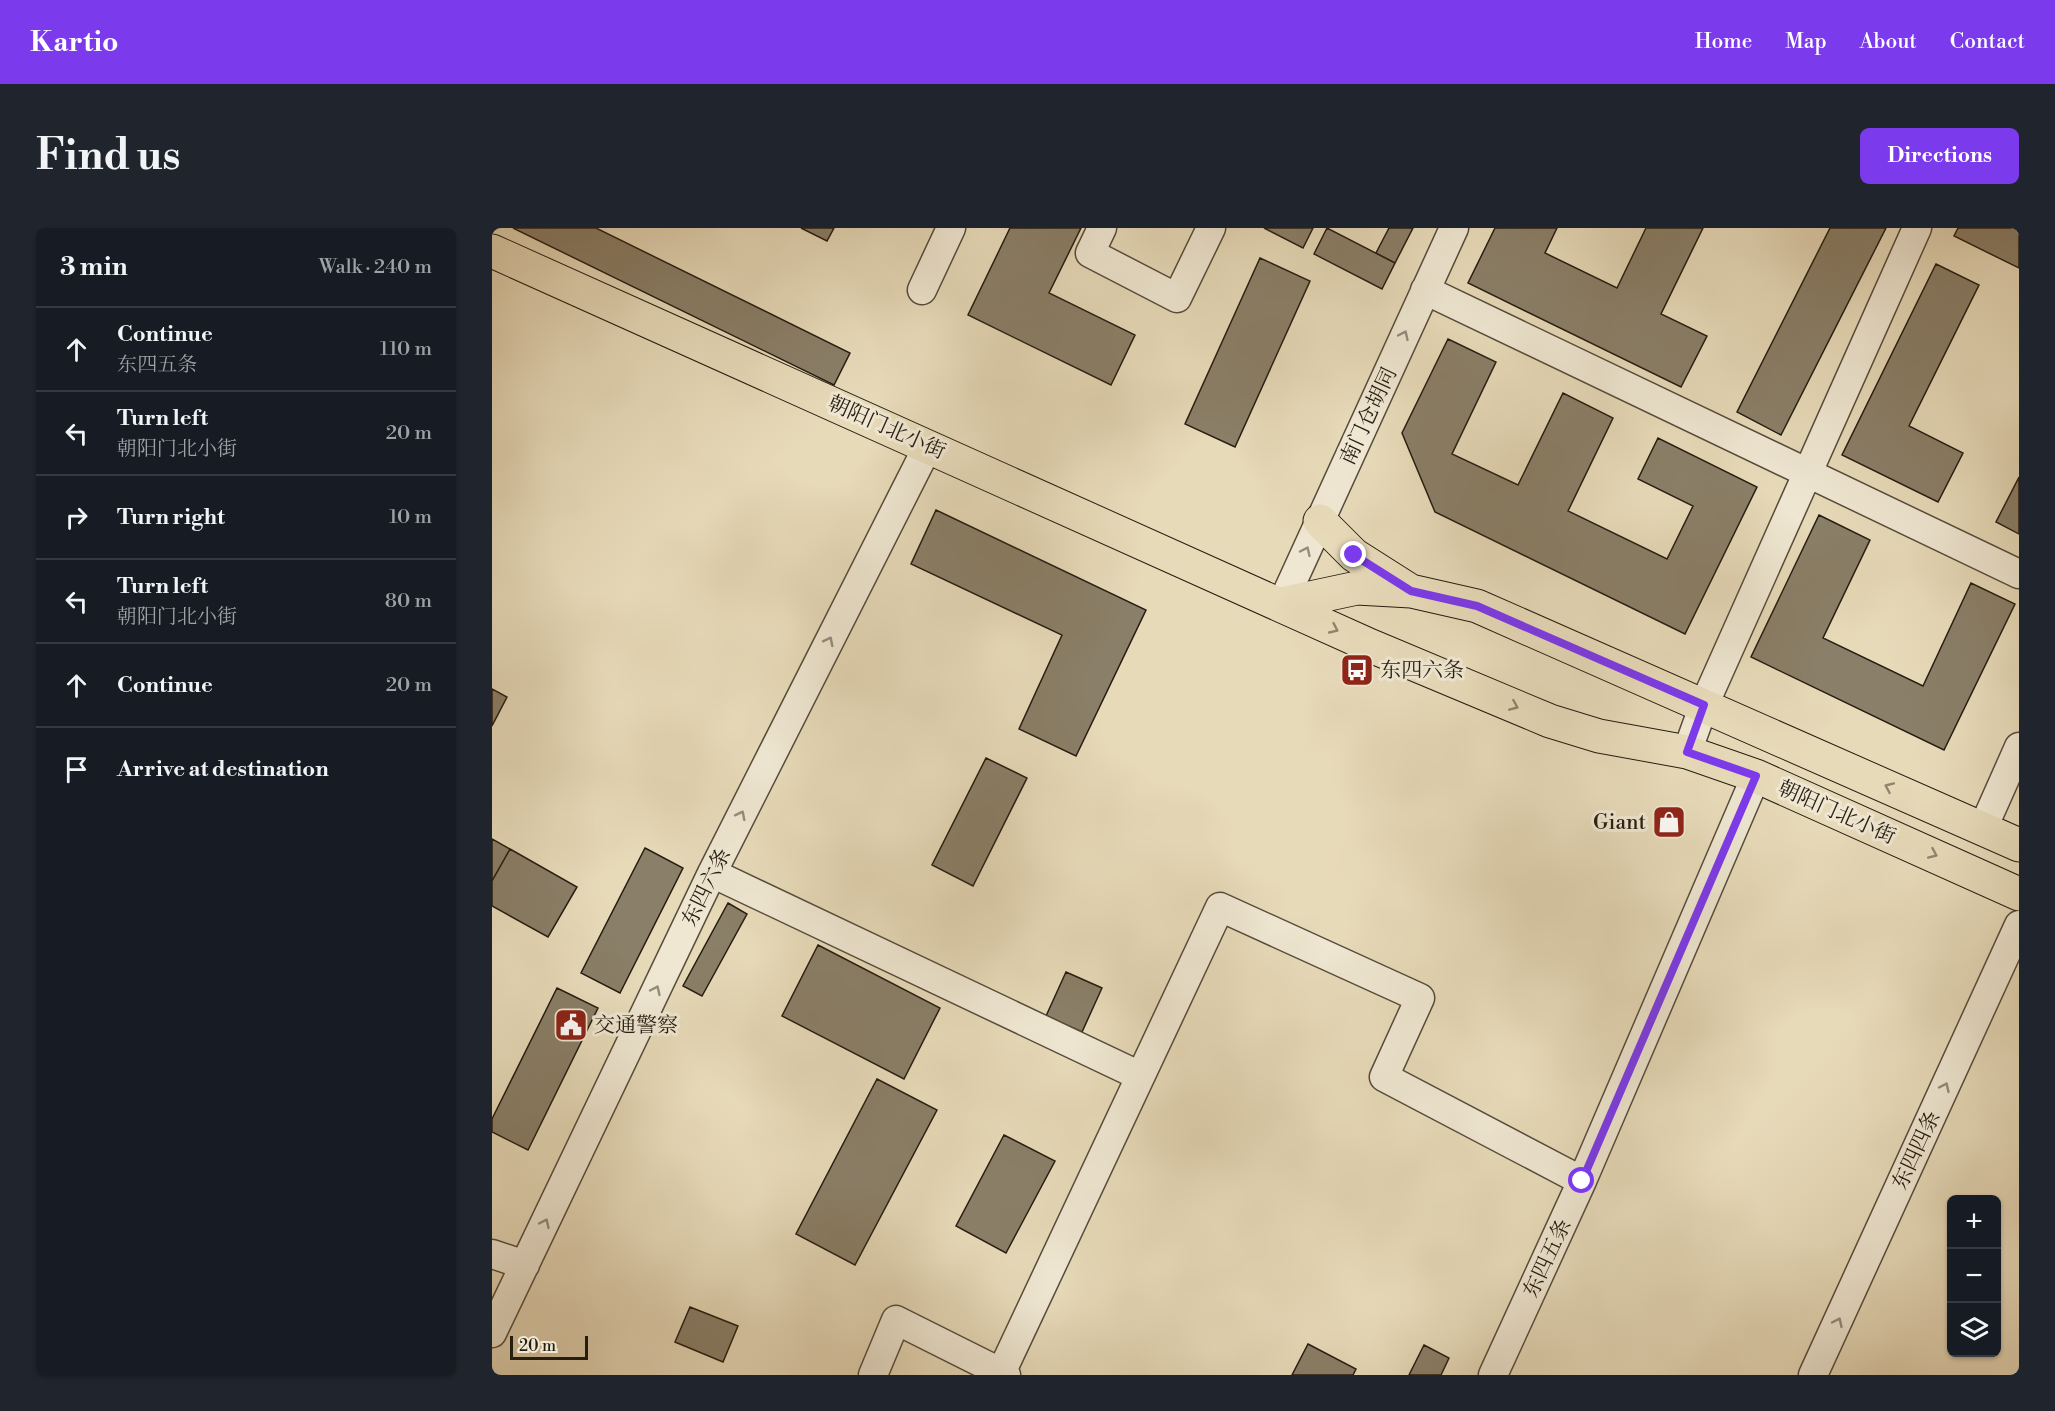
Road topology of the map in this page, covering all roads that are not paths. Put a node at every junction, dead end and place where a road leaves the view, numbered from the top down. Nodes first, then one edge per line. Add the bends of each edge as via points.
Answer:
1 (951, 228) edge
2 (1102, 228) edge
3 (1211, 228) edge
4 (1454, 228) edge
5 (1917, 228) edge
6 (492, 251) edge
7 (922, 290) dead end
8 (1425, 290) junction
9 (928, 446) junction
10 (1808, 472) junction
11 (1320, 521) junction
12 (2019, 574) edge
13 (1411, 591) junction
14 (1282, 604) junction
15 (1704, 705) junction
16 (2019, 747) edge
17 (1687, 752) junction
18 (1756, 776) junction
19 (1983, 828) junction
20 (2019, 845) edge
21 (712, 873) junction
22 (2019, 894) edge
23 (2019, 925) edge
24 (1138, 1075) junction
25 (1582, 1181) junction
26 (492, 1254) edge
27 (525, 1265) junction
28 (492, 1333) edge
29 (1004, 1373) edge
30 (873, 1375) edge
31 (1493, 1375) edge
32 (1813, 1375) edge

1 - 7 street
2 - 3 street via 1090,253 1177,298
4 - 8 street, 南门仓胡同
5 - 10 street
6 - 9 main road, 朝阳门北小街
8 - 10 street
11 -> 8 street, 南门仓胡同
9 - 14 main road, 朝阳门北小街
21 -> 9 street, 东四六条
10 - 12 street
10 - 15 street
11 - 13 main road via 1354,555
14 -> 11 street, 南门仓胡同
13 - 14 main road, 朝阳门北小街 via 1357,588
13 - 15 main road, 朝阳门北小街 via 1477,606
14 -> 17 main road, 朝阳门北小街 via 1550,721 1599,736
15 - 17 street
19 -> 15 main road, 朝阳门北小街
16 - 19 street
17 - 18 main road, 朝阳门北小街
18 -> 22 main road, 朝阳门北小街
18 - 25 street, 东四五条
19 - 20 main road, 朝阳门北小街
21 - 24 street
27 -> 21 street, 东四六条
32 -> 23 street, 东四四条
24 - 25 street via 1220,907 1420,999 1384,1077
24 - 29 street
25 - 31 street, 东四五条
26 - 27 street
27 - 28 street, 东四六条
29 - 30 street via 896,1320

